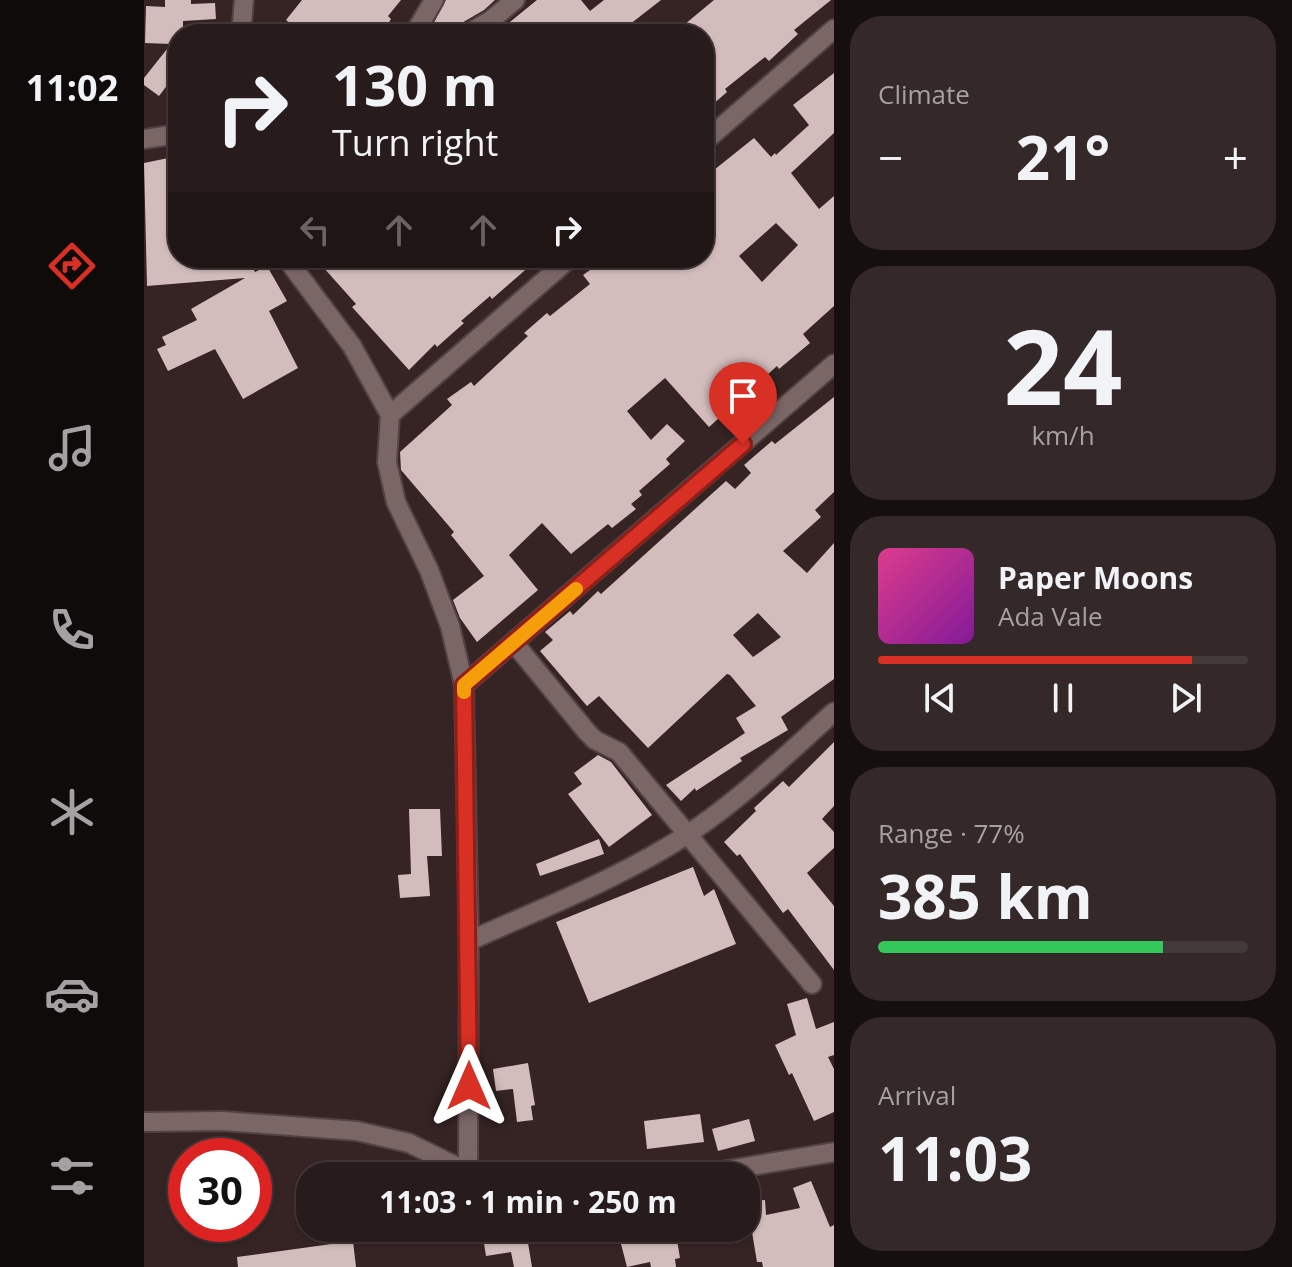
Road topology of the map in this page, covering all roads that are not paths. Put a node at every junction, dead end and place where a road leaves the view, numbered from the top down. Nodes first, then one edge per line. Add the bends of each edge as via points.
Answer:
1 (244, 0) edge
2 (434, 0) edge
3 (515, 0) edge
4 (242, 24) edge
5 (420, 24) edge
6 (484, 24) edge
7 (834, 29) edge
8 (714, 133) edge
9 (168, 135) edge
10 (144, 139) edge
11 (294, 268) edge
12 (559, 268) edge
13 (834, 364) edge
14 (390, 415) junction
15 (514, 643) junction
16 (464, 685) junction
17 (834, 712) edge
18 (687, 835) junction
19 (469, 941) junction
20 (812, 984) dead end
21 (144, 1122) edge
22 (834, 1152) edge
23 (448, 1162) edge
24 (468, 1162) edge
25 (760, 1165) edge

1 - 4 street
2 - 5 street
3 - 6 street
7 - 8 street
9 - 10 street
11 - 14 street via 352,346
12 - 14 street
13 - 15 street
14 - 16 street via 387,462 396,502 450,626
15 - 16 street
15 - 18 street via 587,732 619,752
16 - 19 street
17 - 18 street
18 - 19 street via 615,875
18 - 20 street
19 - 24 street
21 - 23 street via 223,1121 357,1131 409,1143
22 - 25 street

